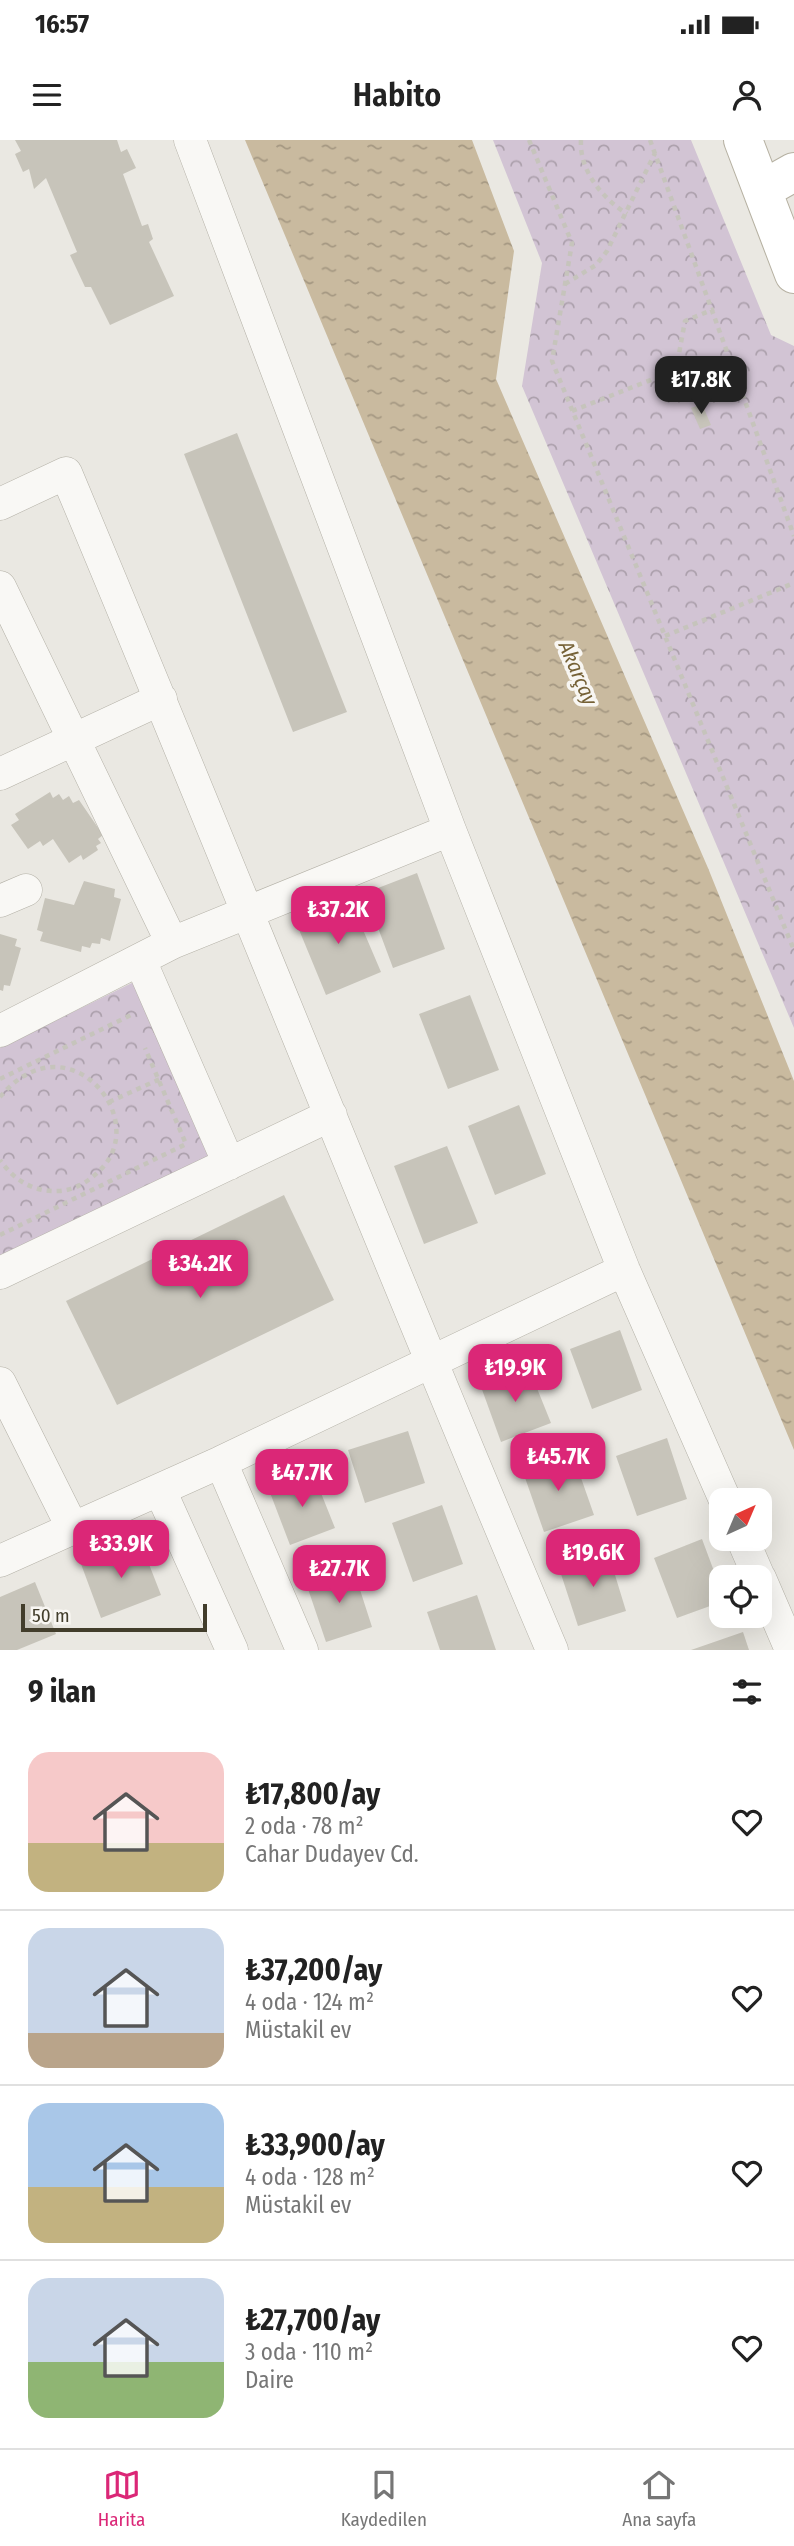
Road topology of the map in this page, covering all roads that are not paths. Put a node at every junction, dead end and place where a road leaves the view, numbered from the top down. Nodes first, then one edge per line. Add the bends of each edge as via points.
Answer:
1 (190, 140) edge
2 (743, 140) edge
3 (778, 181) edge
4 (794, 274) edge
5 (0, 504) edge
6 (0, 587) edge
7 (161, 699) junction
8 (73, 739) junction
9 (0, 774) edge
10 (450, 831) junction
11 (249, 911) junction
12 (172, 943) junction
13 (140, 960) junction
14 (0, 1031) edge
15 (331, 1115) junction
16 (229, 1164) junction
17 (624, 1270) junction
18 (0, 1273) edge
19 (430, 1363) junction
20 (0, 1383) edge
21 (221, 1462) junction
22 (720, 1488) edge
23 (160, 1490) junction
24 (73, 1529) junction
25 (0, 1561) edge
26 (772, 1607) edge
27 (232, 1650) edge
28 (302, 1650) edge
29 (552, 1650) edge
30 (791, 1650) edge

1 - 10 street
2 - 3 main road
3 - 4 main road
5 - 7 street via 66,473
6 - 8 street
7 - 8 street
7 - 11 street
8 - 9 street
8 - 12 street
10 - 11 street
10 - 17 street
11 - 12 street
11 - 15 street
12 - 13 street
13 - 14 street
13 - 16 street via 172,1073
15 - 16 street
15 - 19 street
16 - 18 street
17 - 19 street
17 - 22 street
19 - 21 street
19 - 29 street
20 - 24 street
21 - 23 street
21 - 28 street
23 - 24 street
23 - 27 street
24 - 25 street
26 - 30 street

